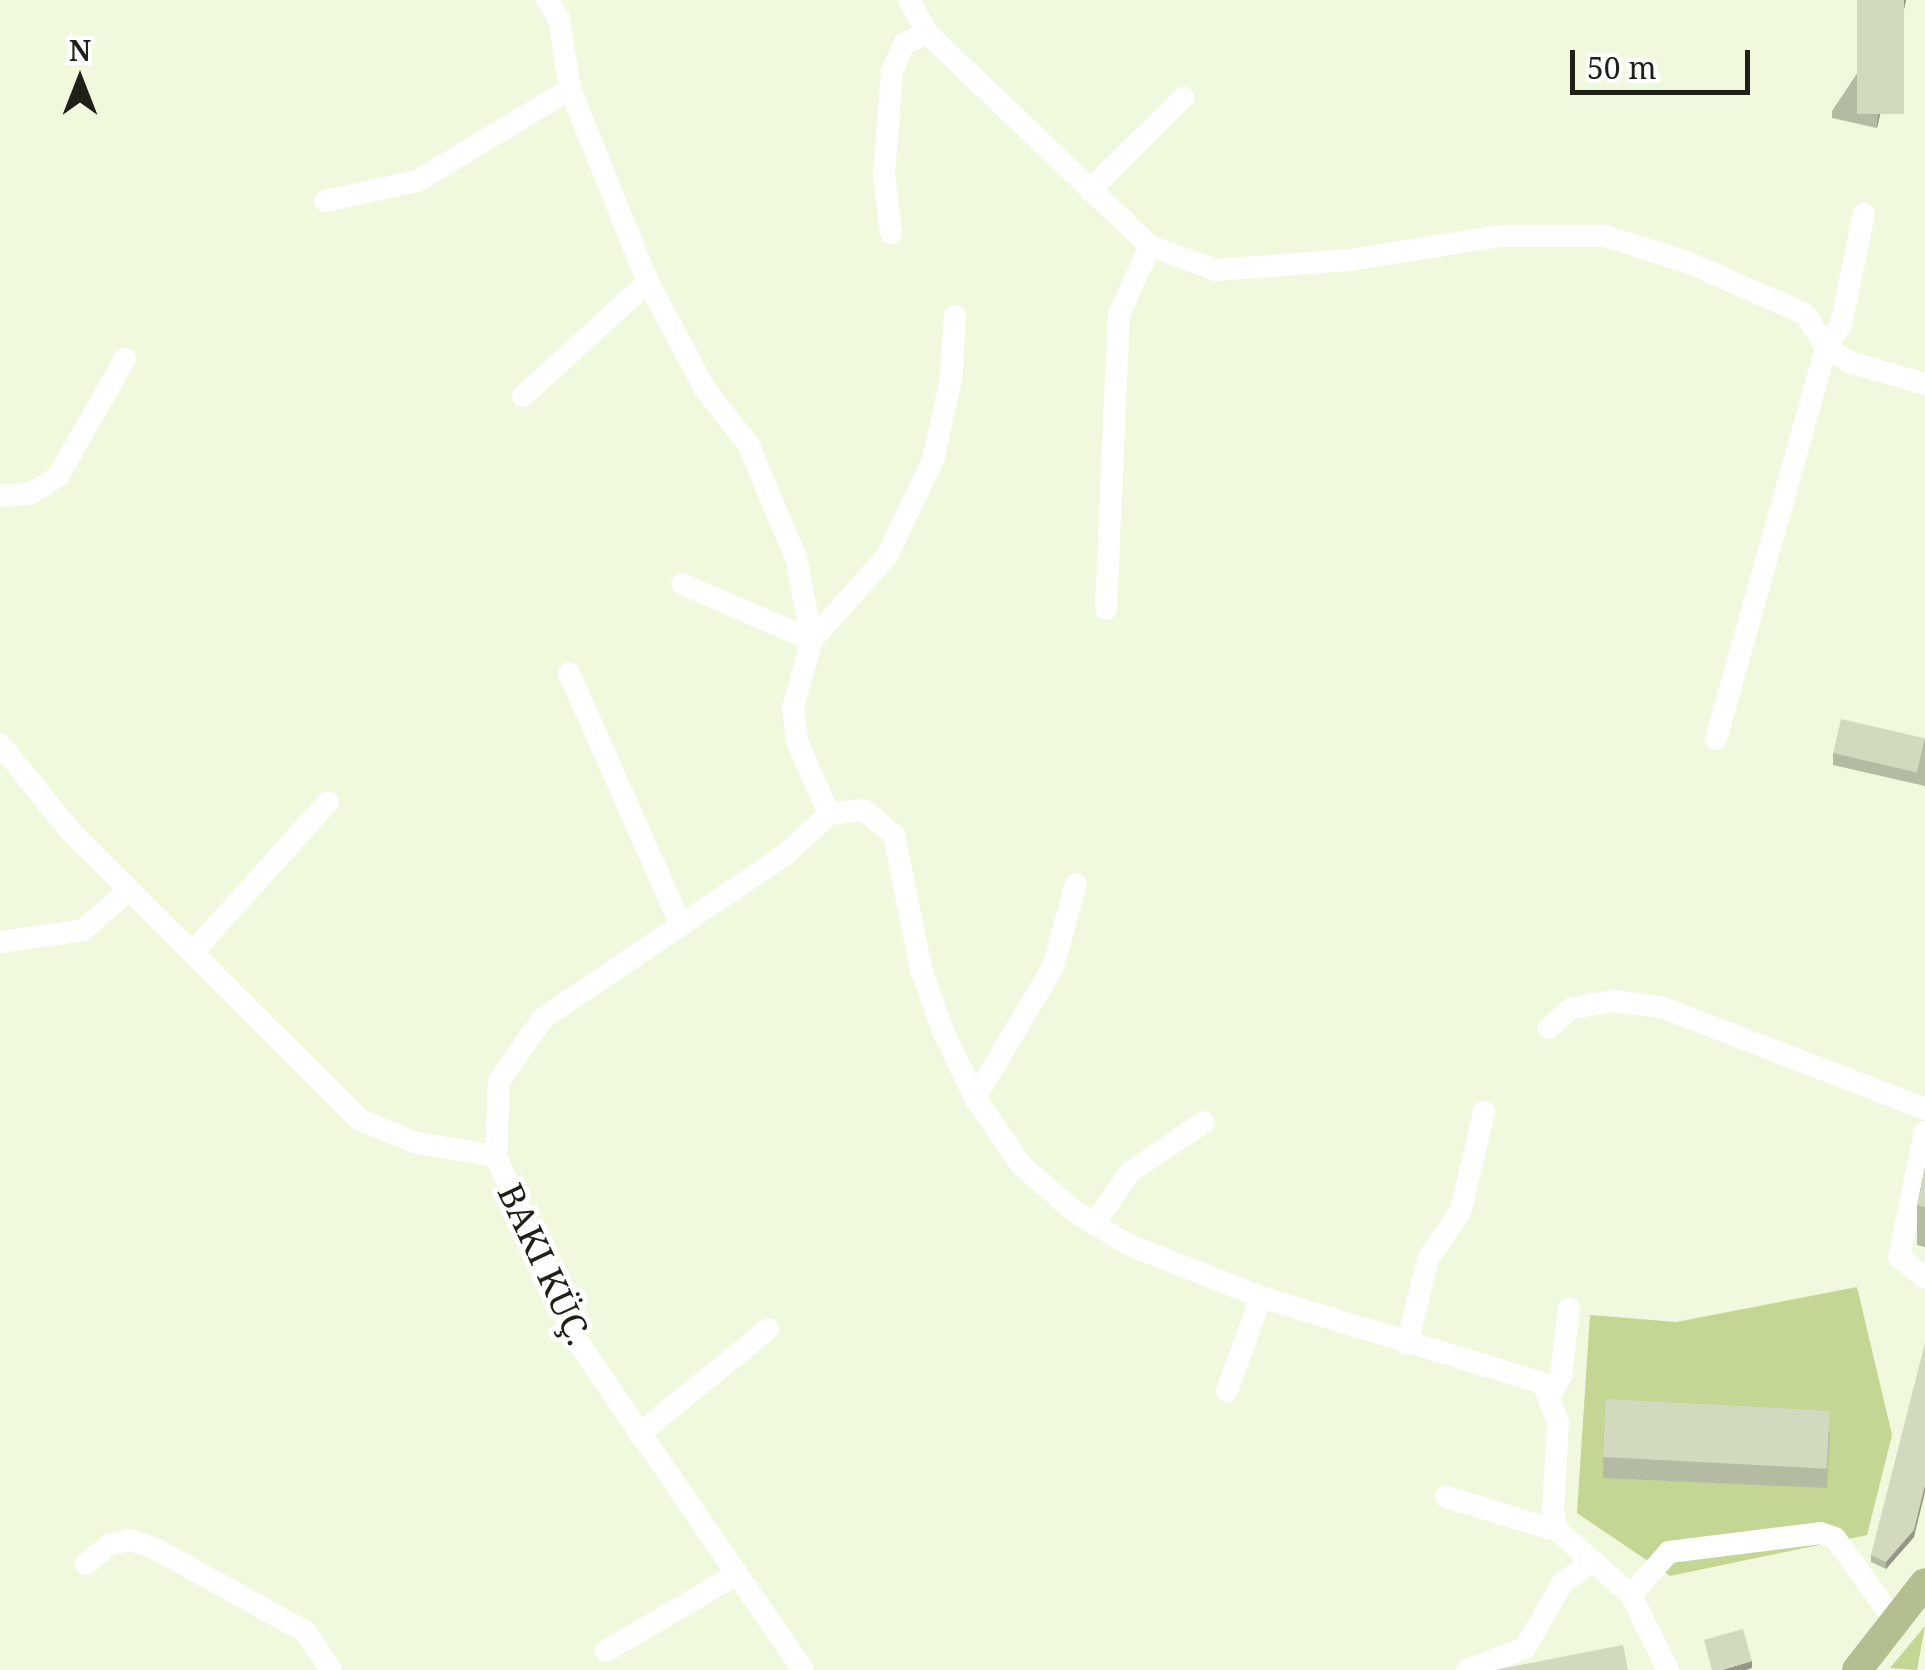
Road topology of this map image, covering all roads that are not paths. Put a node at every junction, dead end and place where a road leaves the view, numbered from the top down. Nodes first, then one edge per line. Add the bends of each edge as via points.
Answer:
1 (548, 0) edge
2 (910, 0) edge
3 (927, 33) junction
4 (570, 89) junction
5 (1183, 98) dead end
6 (1090, 190) junction
7 (325, 201) dead end
8 (1864, 214) dead end
9 (891, 233) dead end
10 (1150, 246) junction
11 (648, 282) junction
12 (955, 316) dead end
13 (1826, 348) junction
14 (125, 359) dead end
15 (1925, 384) edge
16 (523, 396) dead end
17 (0, 496) edge
18 (682, 584) dead end
19 (1106, 609) dead end
20 (812, 640) junction
21 (569, 673) dead end
22 (1716, 739) dead end
23 (0, 744) edge
24 (328, 802) dead end
25 (830, 814) junction
26 (1076, 884) dead end
27 (128, 891) junction
28 (680, 924) junction
29 (0, 942) edge
30 (192, 952) junction
31 (1549, 1028) dead end
32 (975, 1098) junction
33 (1925, 1109) edge
34 (1484, 1112) dead end
35 (1204, 1122) dead end
36 (1925, 1132) edge
37 (496, 1156) junction
38 (1094, 1224) junction
39 (1925, 1278) edge
40 (1261, 1298) junction
41 (1569, 1308) dead end
42 (768, 1329) dead end
43 (1407, 1344) junction
44 (1226, 1391) dead end
45 (1551, 1394) junction
46 (639, 1434) junction
47 (1446, 1497) dead end
48 (1558, 1530) junction
49 (1590, 1563) junction
50 (86, 1564) dead end
51 (737, 1574) junction
52 (1925, 1584) edge
53 (1631, 1596) junction
54 (1896, 1624) junction
55 (606, 1651) dead end
56 (330, 1670) edge
57 (803, 1670) edge
58 (1467, 1670) edge
59 (1668, 1670) edge
60 (1856, 1670) edge

1 - 4 street via 559,19
2 - 3 street
3 - 6 street
3 - 9 street via 904,44 892,72 884,174
4 - 7 street via 418,181
4 - 11 street
5 - 6 street
6 - 10 street
8 - 13 street via 1841,325
10 - 13 street via 1216,270 1349,260 1501,236 1605,236 1686,262 1805,314
10 - 19 street via 1118,314
11 - 16 street
11 - 20 street via 705,389 748,444 796,558
12 - 20 street via 951,379 933,460 887,556
13 - 15 street via 1848,362
13 - 22 street
14 - 17 street via 58,476 32,493
18 - 20 street
20 - 25 street via 793,708 797,741
21 - 28 street
23 - 27 street
24 - 30 street
25 - 28 street via 786,854
25 - 32 street via 864,810 894,835 922,969
26 - 32 street via 1053,967
27 - 29 street via 83,930
27 - 30 street
28 - 37 street via 525,1037 499,1081
30 - 37 street via 360,1120 417,1143
31 - 33 street via 1572,1008 1614,1002 1661,1007
32 - 38 street via 1022,1166
34 - 43 street via 1460,1210 1428,1259
35 - 38 street via 1130,1172
36 - 39 street via 1899,1257
37 - 46 street via 577,1341
38 - 40 street
40 - 43 street
40 - 44 street
41 - 45 street via 1561,1376
42 - 46 street
43 - 45 street via 1530,1376
45 - 48 street via 1558,1422
46 - 51 street
47 - 48 street
48 - 49 street
49 - 53 street
49 - 58 street via 1563,1582 1525,1648
50 - 56 street via 110,1544 131,1540 156,1549 306,1632
51 - 55 street
51 - 57 street
52 - 54 main road
53 - 54 street via 1669,1552 1820,1532 1835,1538
53 - 59 street
54 - 60 main road

